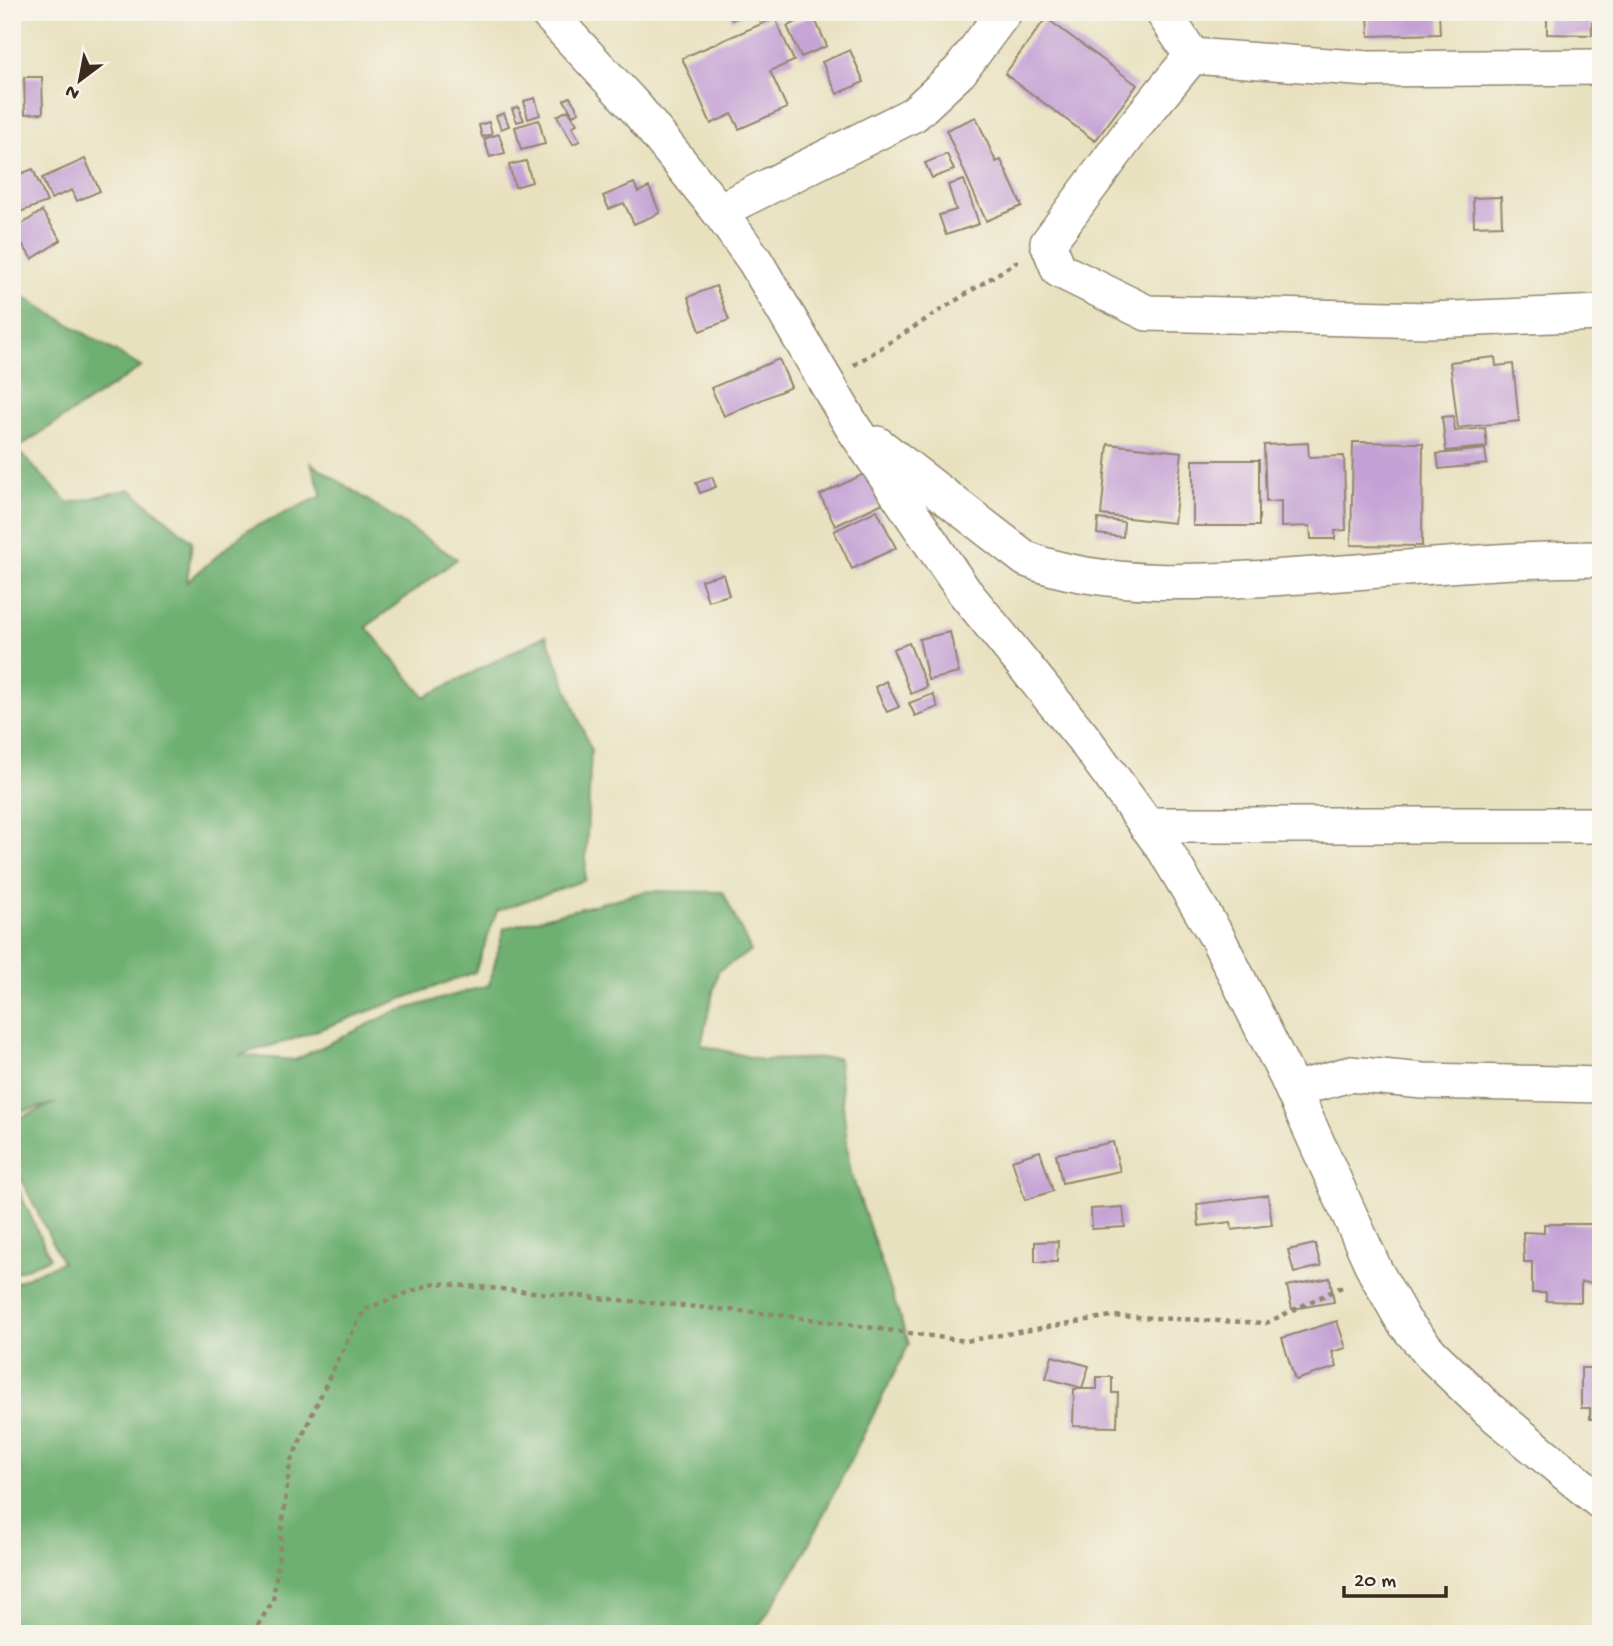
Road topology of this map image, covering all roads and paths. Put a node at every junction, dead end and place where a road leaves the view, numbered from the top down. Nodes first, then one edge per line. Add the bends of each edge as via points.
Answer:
1 (547, 12) edge
2 (1004, 12) edge
3 (1163, 12) edge
4 (1192, 56) junction
5 (1601, 66) edge
6 (719, 211) junction
7 (1048, 243) junction
8 (1601, 313) edge
9 (827, 382) junction
10 (852, 426) junction
11 (1601, 559) edge
12 (1146, 825) junction
13 (1601, 825) edge
14 (1601, 1085) edge
15 (1293, 1090) junction
16 (1375, 1271) junction
17 (1601, 1502) edge
18 (252, 1634) edge

1 - 6 street via 636,108
2 - 6 street via 960,71 914,114
3 - 4 street
4 - 5 street via 1369,69
4 - 7 street
6 - 9 street via 755,261
7 - 8 street via 1059,270 1147,313 1430,320
7 - 9 path
9 - 10 street
10 - 11 street via 1026,559 1098,578 1224,582 1536,559
10 - 12 street via 963,590 1084,739
12 - 13 street
12 - 15 street via 1217,937
14 - 15 street via 1423,1081 1350,1074
15 - 16 street
16 - 17 street via 1404,1321 1431,1354 1488,1409
16 - 18 path via 1266,1323 1111,1316 966,1341 773,1314 434,1283 365,1309 332,1371 290,1463 273,1601

